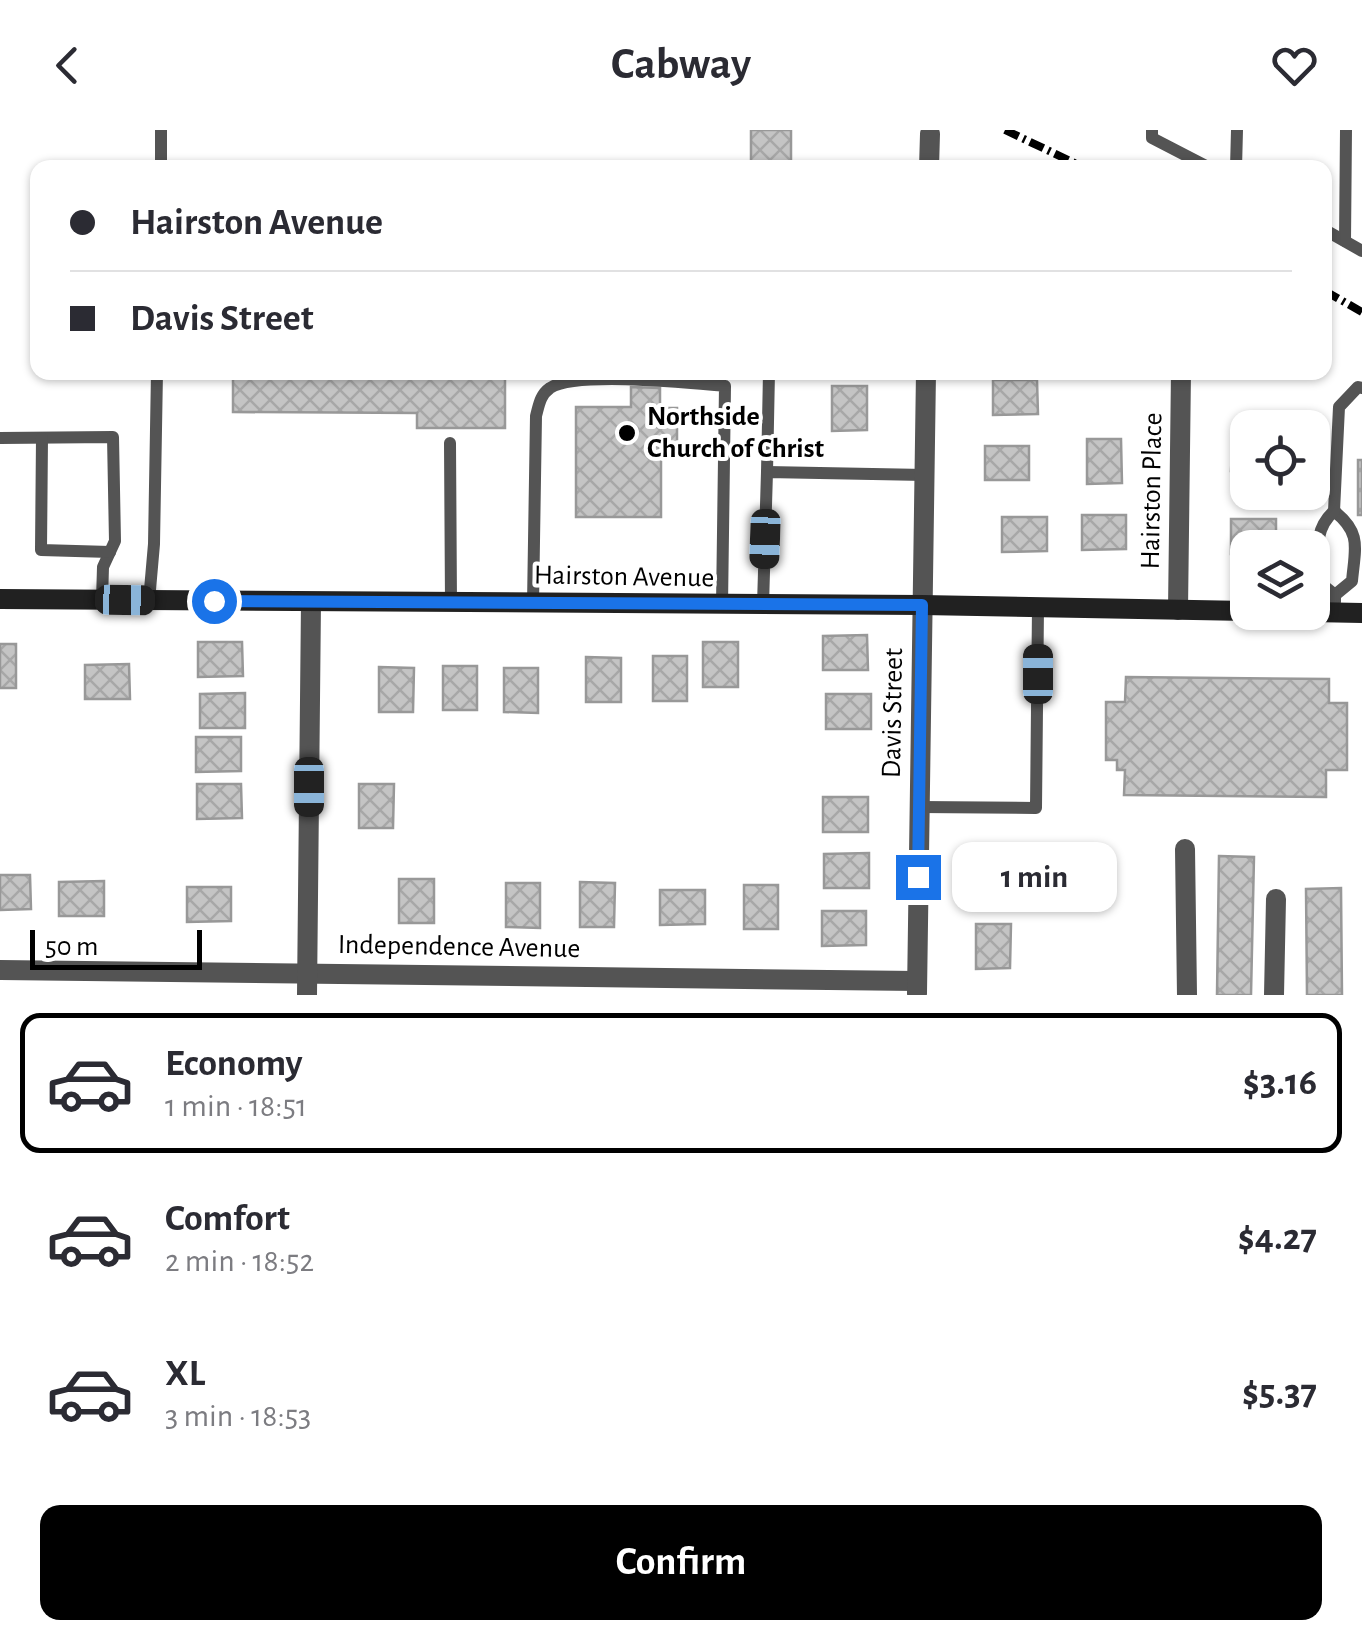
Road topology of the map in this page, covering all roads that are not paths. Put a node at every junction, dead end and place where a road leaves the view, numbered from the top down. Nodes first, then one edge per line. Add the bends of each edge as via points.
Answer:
1 (161, 130) edge
2 (1152, 130) edge
3 (1237, 130) edge
4 (1346, 130) edge
5 (930, 134) dead end
6 (161, 160) edge
7 (929, 160) edge
8 (1195, 160) edge
9 (1236, 160) edge
10 (1332, 234) edge
11 (1345, 242) junction
12 (1362, 251) edge
13 (157, 380) edge
14 (600, 380) edge
15 (726, 380) edge
16 (769, 380) edge
17 (926, 380) edge
18 (1180, 380) edge
19 (1362, 388) edge
20 (0, 438) edge
21 (42, 438) junction
22 (450, 443) dead end
23 (766, 472) junction
24 (924, 474) junction
25 (1334, 511) junction
26 (110, 552) junction
27 (0, 600) edge
28 (102, 600) junction
29 (148, 601) junction
30 (311, 602) junction
31 (450, 603) junction
32 (533, 604) junction
33 (1335, 604) junction
34 (763, 605) junction
35 (922, 605) junction
36 (722, 606) junction
37 (1330, 606) edge
38 (1038, 607) junction
39 (1178, 610) junction
40 (1230, 611) edge
41 (1362, 614) edge
42 (919, 807) junction
43 (1185, 849) dead end
44 (1276, 900) dead end
45 (0, 970) edge
46 (308, 972) junction
47 (917, 988) edge
48 (307, 995) edge
49 (1187, 995) edge
50 (1274, 995) edge

1 - 6 lane
2 - 8 lane via 1152,138
3 - 9 lane
4 - 11 lane
5 - 7 street
10 - 11 lane
11 - 12 lane
13 - 29 lane
14 - 32 lane via 553,386 536,416
15 - 36 lane
16 - 23 lane
17 - 24 street, Davis Street
18 - 39 street, Hairston Place
19 - 25 lane via 1339,407
20 - 21 lane
21 - 26 lane via 41,550
21 - 26 lane via 113,438
22 - 31 lane
23 - 24 lane
23 - 34 lane
24 - 35 street, Davis Street
25 - 33 lane via 1318,536 1319,582
25 - 33 lane via 1356,541 1352,581
26 - 28 lane via 102,567
27 - 28 street, Hairston Avenue
28 - 29 street, Hairston Avenue
29 - 30 street, Hairston Avenue
30 - 31 street, Hairston Avenue
30 - 46 street
31 - 32 street, Hairston Avenue
32 - 36 street, Hairston Avenue
33 - 37 street
33 - 41 street
34 - 35 street, Hairston Avenue
34 - 36 street, Hairston Avenue
35 - 38 street, Hairston Avenue
35 - 42 street, Davis Street
38 - 39 street, Hairston Avenue
38 - 42 lane via 1036,808
39 - 40 street, Hairston Avenue
42 - 47 street, Davis Street
43 - 49 street
44 - 50 street
45 - 46 street, Independence Avenue
46 - 47 street, Independence Avenue
46 - 48 street

